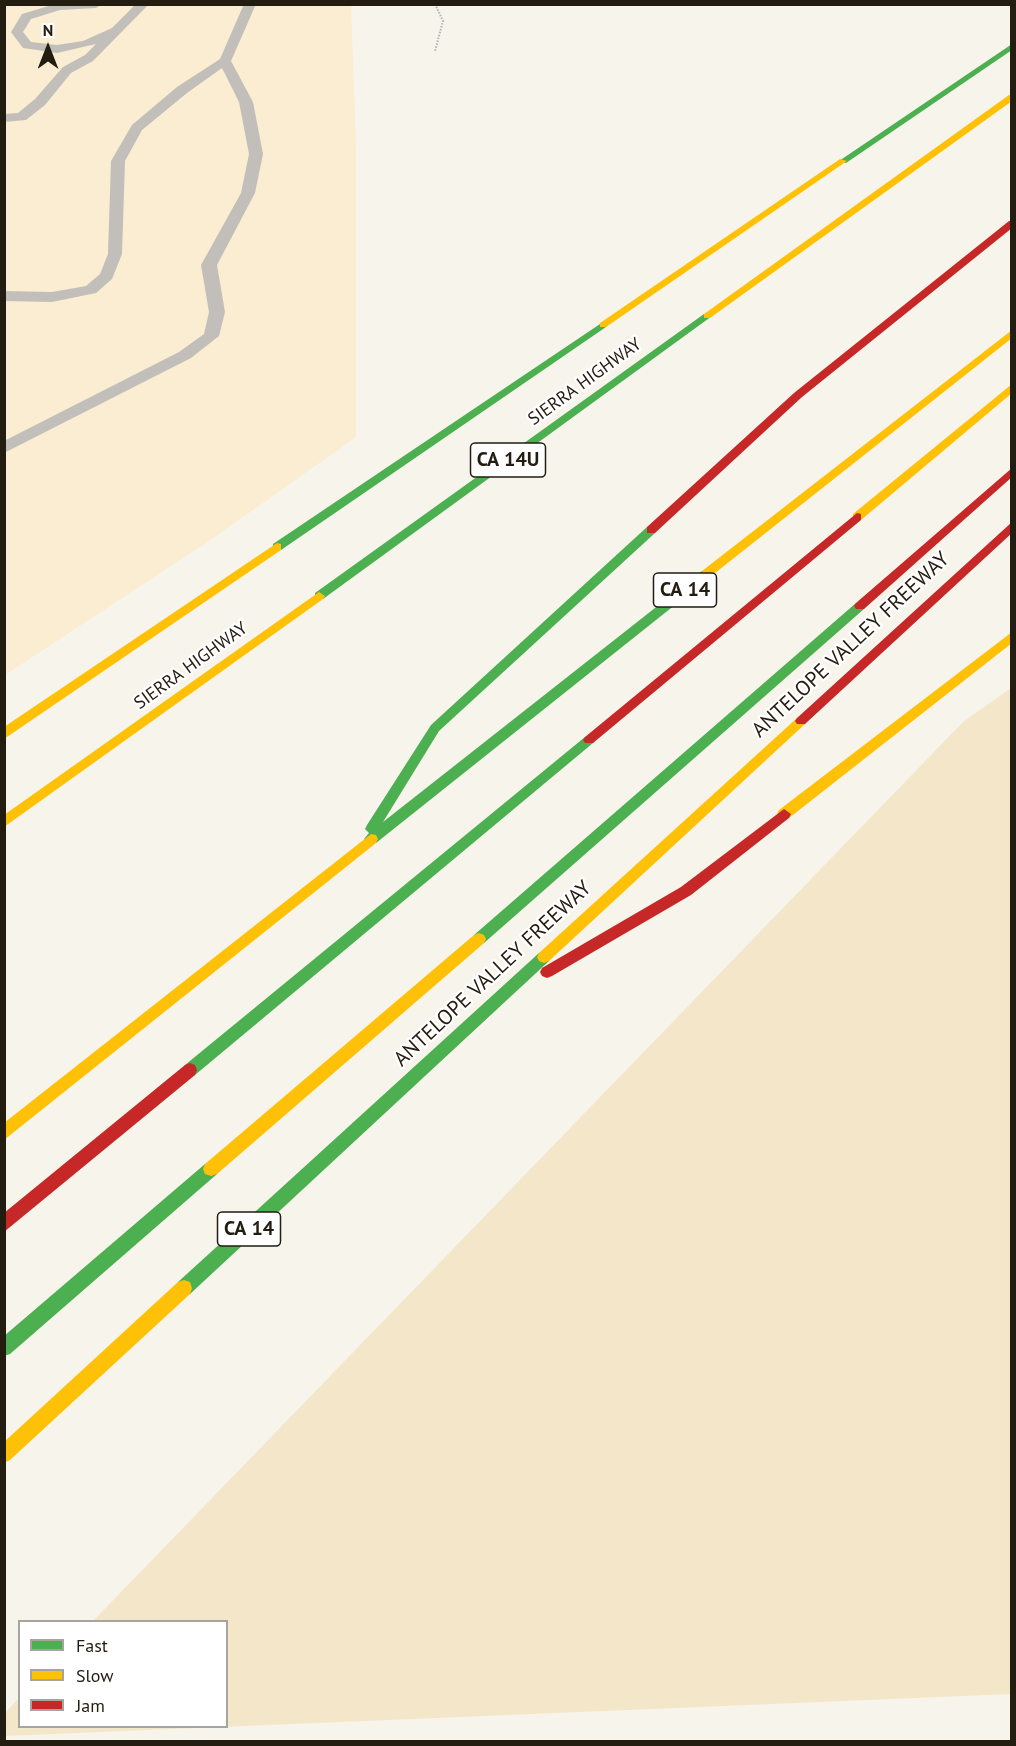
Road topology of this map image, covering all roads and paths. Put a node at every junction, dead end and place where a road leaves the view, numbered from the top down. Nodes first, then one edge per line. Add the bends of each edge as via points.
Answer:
1 (96, 4) edge
2 (143, 4) edge
3 (249, 4) edge
4 (435, 4) edge
5 (116, 31) junction
6 (1011, 46) edge
7 (435, 51) dead end
8 (225, 61) junction
9 (1011, 97) edge
10 (4, 118) edge
11 (1011, 223) edge
12 (4, 296) edge
13 (1011, 333) edge
14 (1011, 387) edge
15 (4, 448) edge
16 (1011, 471) edge
17 (1011, 526) edge
18 (1011, 636) edge
19 (4, 734) edge
20 (4, 822) edge
21 (359, 848) junction
22 (493, 1003) junction
23 (4, 1133) edge
24 (4, 1224) edge
25 (4, 1348) edge
26 (4, 1454) edge

1 - 5 lane via 59,7 26,17 17,32 27,45 57,49 86,44
2 - 5 lane
3 - 8 lane
4 - 7 path via 443,21
5 - 10 lane via 89,58 68,70 21,117
6 - 19 main road, SIERRA HIGHWAY / CA 14U
8 - 12 lane via 137,128 118,161 115,254 108,276 91,290 52,297
8 - 15 lane via 246,102 256,154 248,193 209,265 217,312 211,336 185,355
9 - 20 main road, SIERRA HIGHWAY / CA 14U
11 - 21 main road via 798,395 435,728
13 - 21 main road, CA 14
14 - 24 main road
16 - 25 main road via 686,760
17 - 22 main road, ANTELOPE VALLEY FREEWAY / CA 14
18 - 22 main road via 686,891
21 - 23 main road, CA 14
22 - 26 main road, ANTELOPE VALLEY FREEWAY / CA 14

